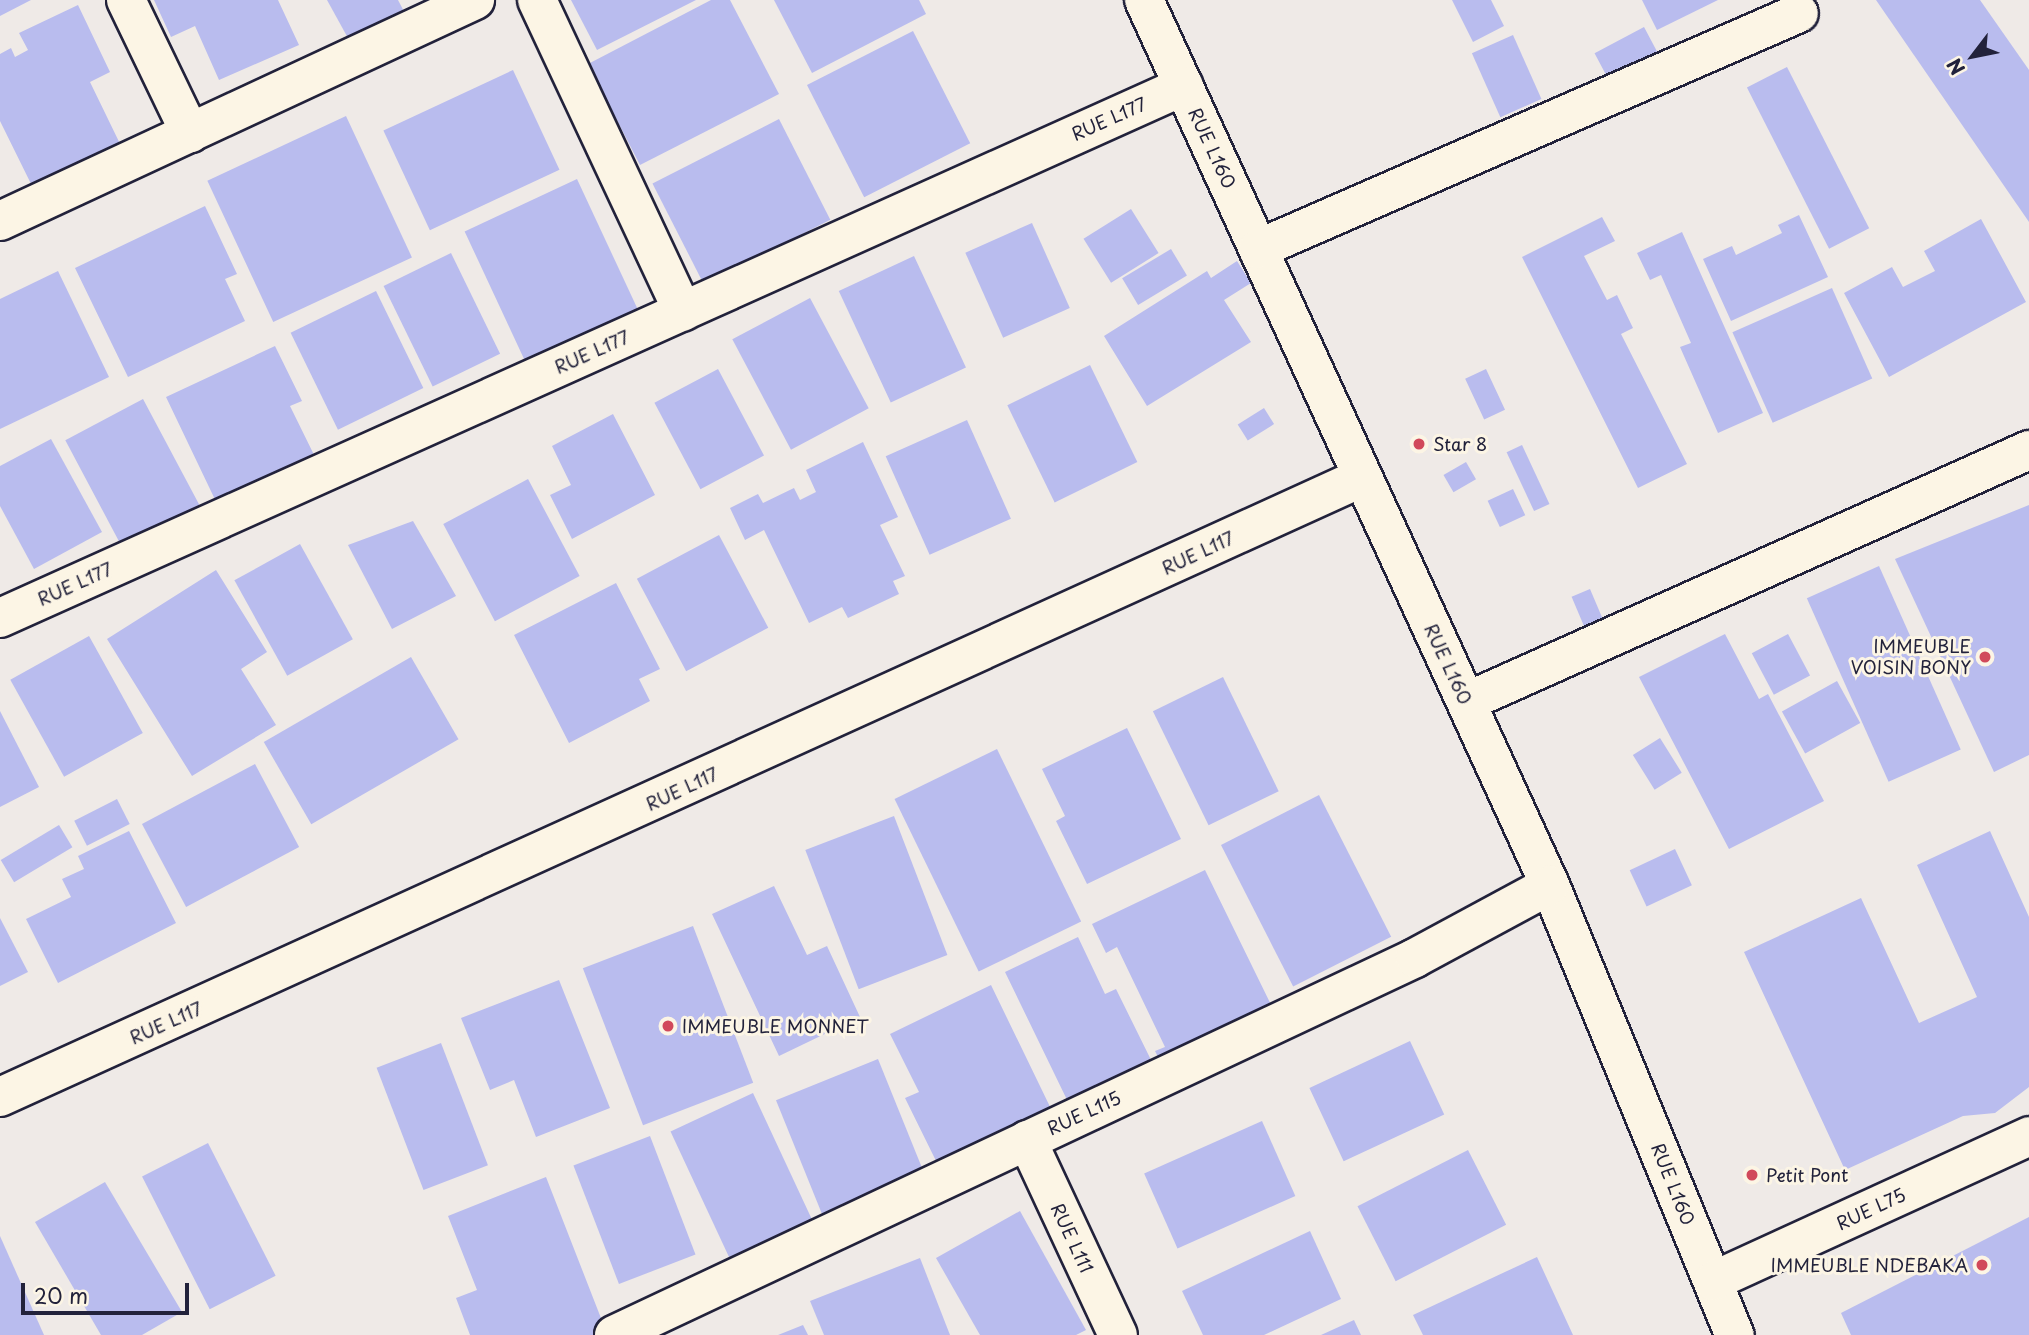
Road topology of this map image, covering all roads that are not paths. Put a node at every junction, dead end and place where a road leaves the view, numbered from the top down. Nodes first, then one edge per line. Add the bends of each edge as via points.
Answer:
1 (126, 0) edge
2 (475, 0) edge
3 (537, 0) edge
4 (1144, 0) edge
5 (1799, 13) dead end
6 (1184, 86) junction
7 (190, 133) junction
8 (0, 221) edge
9 (1258, 249) junction
10 (683, 312) junction
11 (2029, 450) edge
12 (1363, 477) junction
13 (0, 618) edge
14 (1466, 702) junction
15 (1550, 885) junction
16 (0, 1097) edge
17 (2029, 1136) edge
18 (1027, 1140) junction
19 (1713, 1281) junction
20 (614, 1335) edge
21 (1118, 1335) edge
22 (1735, 1335) edge

1 - 7 street
2 - 7 street
3 - 10 street
4 - 6 street, RUE L160
5 - 9 street
6 - 9 street, RUE L160
6 - 10 street, RUE L177
7 - 8 street
9 - 12 street, RUE L160
10 - 13 street, RUE L177
11 - 14 street
12 - 14 street, RUE L160
12 - 16 street, RUE L117
14 - 15 street, RUE L160
15 - 18 street, RUE L115 via 1415,958
15 - 19 street, RUE L160
17 - 19 street, RUE L75
18 - 20 street, RUE L115
18 - 21 street, RUE L111
19 - 22 street, RUE L160

